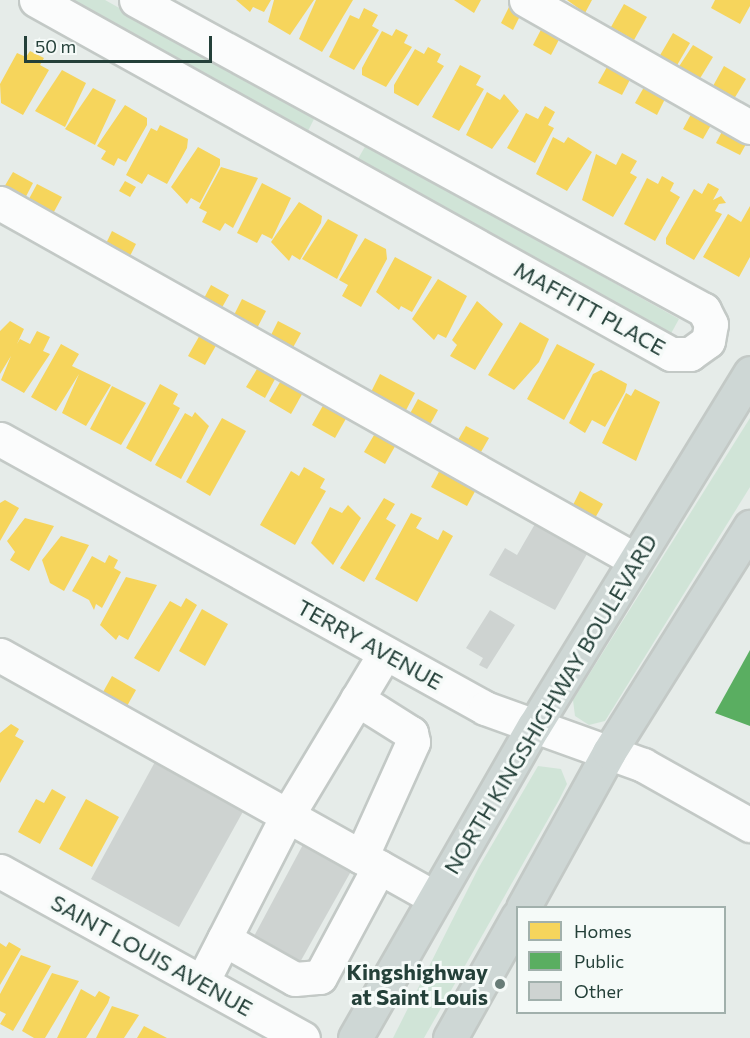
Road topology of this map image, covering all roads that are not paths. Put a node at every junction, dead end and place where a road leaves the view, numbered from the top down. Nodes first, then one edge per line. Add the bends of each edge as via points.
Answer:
1 (36, 0) edge
2 (136, 0) edge
3 (526, 0) edge
4 (750, 127) edge
5 (0, 203) edge
6 (750, 373) edge
7 (0, 439) edge
8 (750, 527) edge
9 (635, 561) junction
10 (385, 652) junction
11 (0, 656) edge
12 (357, 699) junction
13 (534, 726) junction
14 (609, 752) junction
15 (287, 816) junction
16 (750, 825) edge
17 (370, 862) junction
18 (0, 871) edge
19 (435, 898) junction
20 (524, 906) edge
21 (516, 921) edge
22 (224, 939) junction
23 (202, 982) junction
24 (303, 1038) edge
25 (355, 1038) edge
26 (450, 1038) edge

1 - 2 street, MAFFITT PLACE via 671,354 690,354 708,341 711,324 704,310
3 - 4 street
5 - 9 street
6 - 9 main road, NORTH KINGSHIGHWAY BOULEVARD
7 - 10 street, TERRY AVENUE
8 - 14 main road
9 - 13 main road, NORTH KINGSHIGHWAY BOULEVARD
10 - 12 street
10 - 13 street, TERRY AVENUE via 485,708
11 - 15 street
12 - 15 street
12 - 17 street via 411,733 413,742
13 - 14 street, TERRY AVENUE
13 - 19 main road, NORTH KINGSHIGHWAY BOULEVARD
14 - 16 street, TERRY AVENUE
14 - 20 main road
15 - 17 street
15 - 22 street
17 - 19 street
17 - 22 street via 320,977 295,979
18 - 23 street, SAINT LOUIS AVENUE
19 - 25 main road, NORTH KINGSHIGHWAY BOULEVARD
21 - 26 main road
22 - 23 street
23 - 24 street, SAINT LOUIS AVENUE

